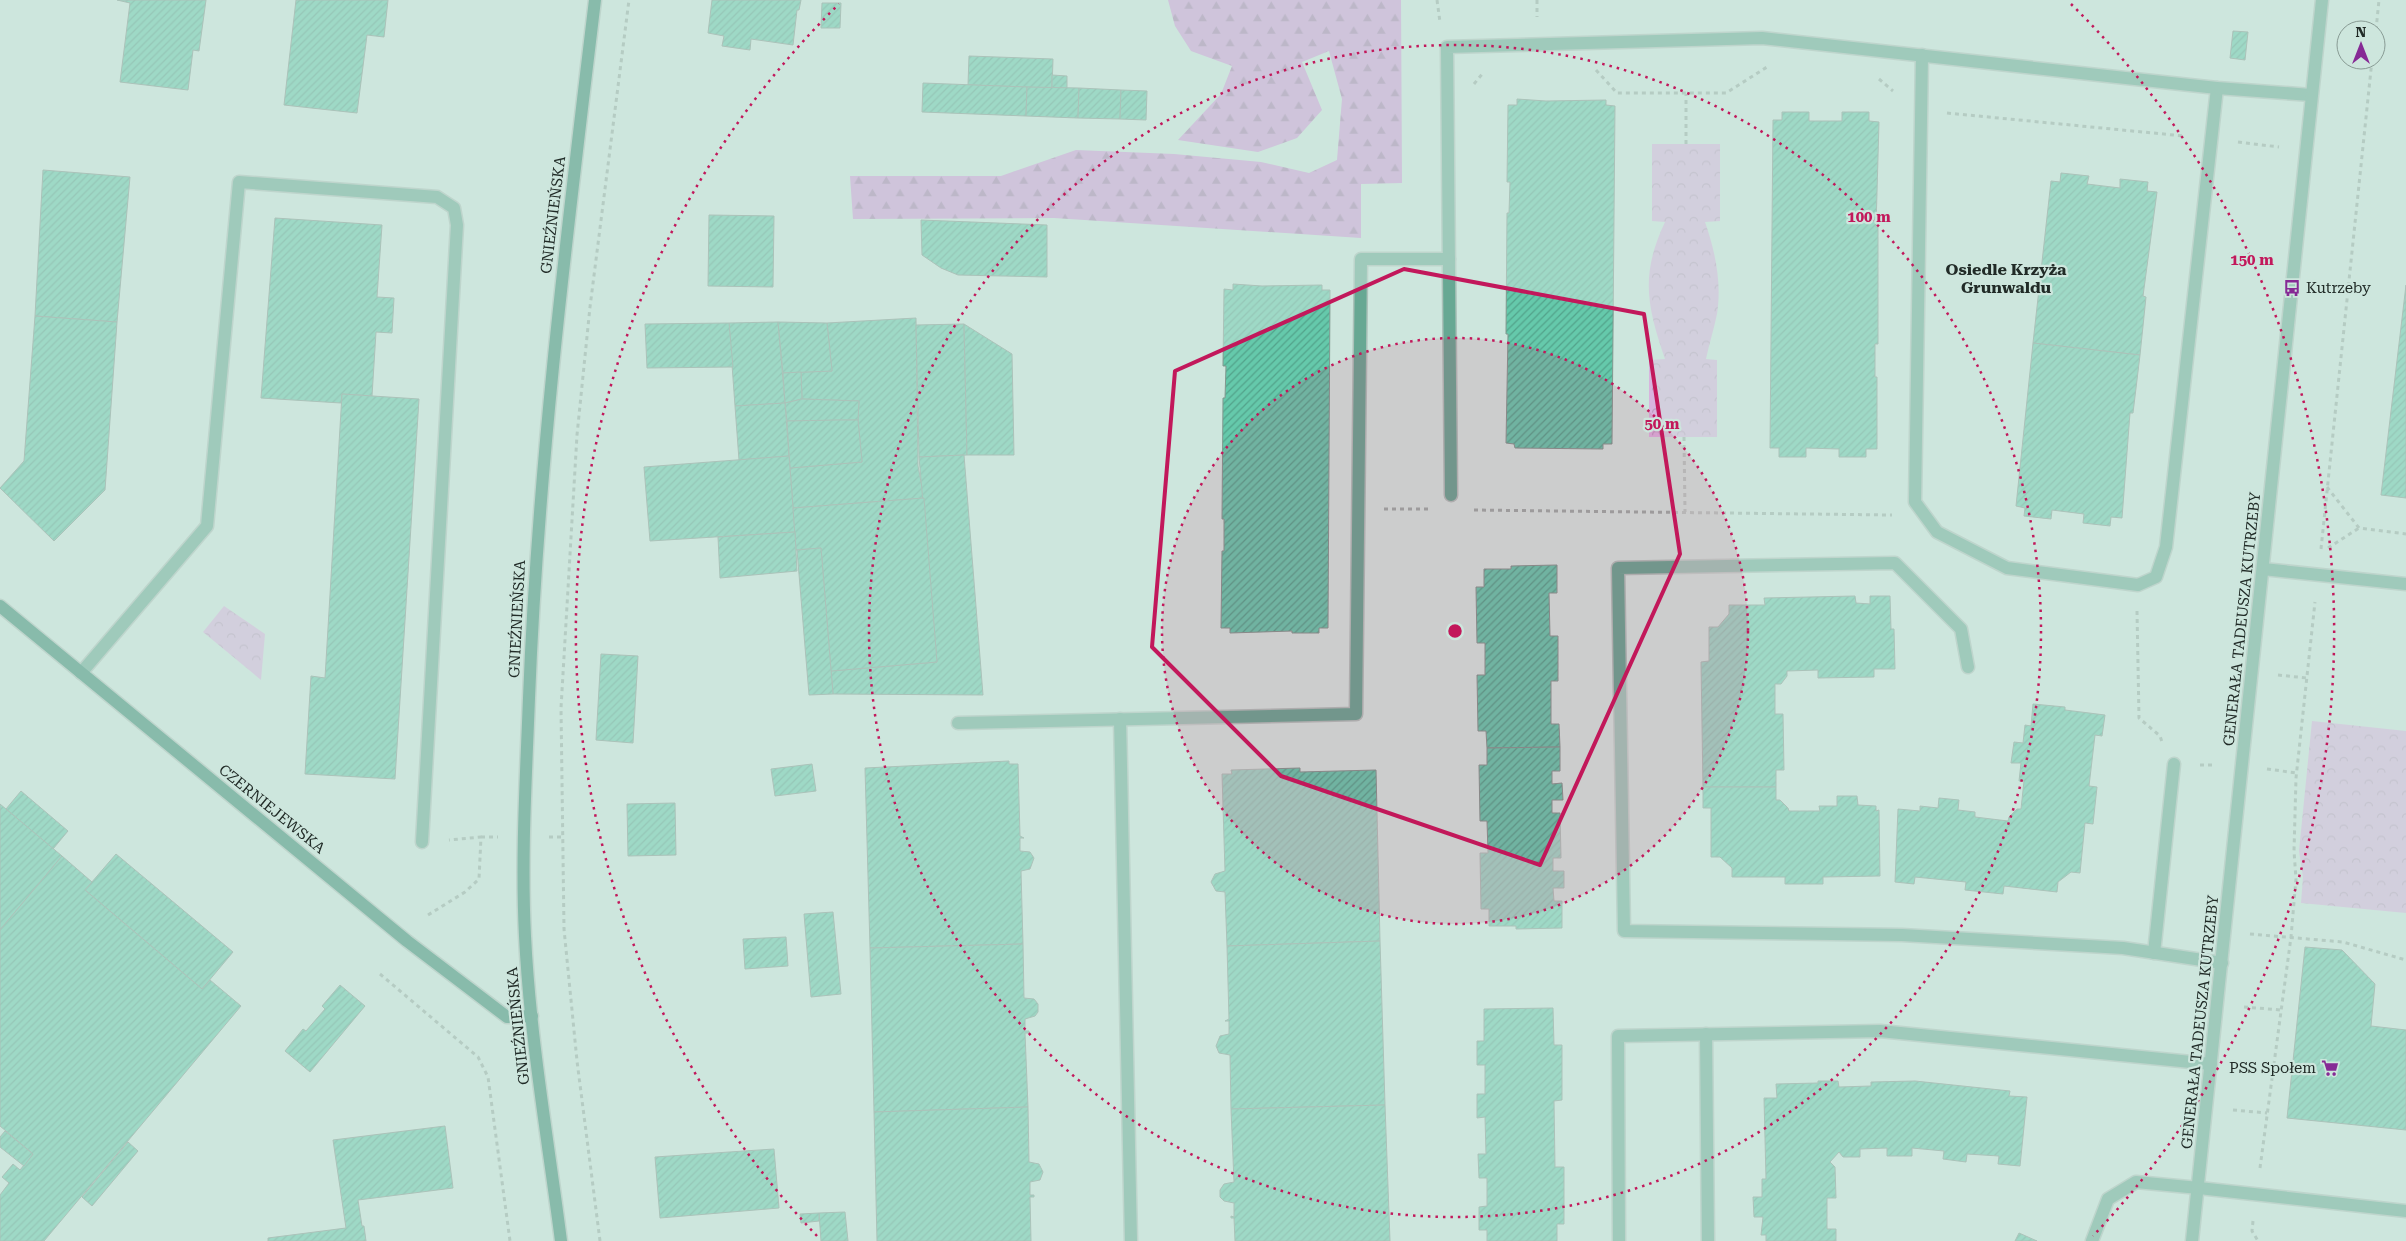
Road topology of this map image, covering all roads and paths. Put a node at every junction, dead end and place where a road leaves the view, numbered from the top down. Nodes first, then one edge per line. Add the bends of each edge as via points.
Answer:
1 (595, 0) edge
2 (629, 0) edge
3 (2322, 0) edge
4 (2379, 0) edge
5 (2377, 20) edge
6 (1922, 55) junction
7 (1593, 67) dead end
8 (1768, 67) dead end
9 (2371, 70) edge
10 (1484, 73) dead end
11 (1876, 76) dead end
12 (1472, 86) dead end
13 (2217, 88) junction
14 (1686, 94) junction
15 (2311, 95) junction
16 (1920, 114) junction
17 (2212, 138) junction
18 (1686, 144) dead end
19 (2282, 147) dead end
20 (1449, 259) junction
21 (1684, 437) dead end
22 (2327, 486) junction
23 (1451, 494) dead end
24 (1915, 502) junction
25 (1359, 508) junction
26 (1433, 509) dead end
27 (1470, 510) dead end
28 (1685, 512) junction
29 (2358, 528) junction
30 (2406, 534) edge
31 (2264, 570) junction
32 (2318, 575) junction
33 (2406, 584) edge
34 (2138, 585) junction
35 (0, 606) edge
36 (1968, 667) dead end
37 (81, 672) junction
38 (2278, 675) dead end
39 (2307, 678) junction
40 (1120, 720) junction
41 (958, 723) dead end
42 (2174, 764) joint
43 (422, 842) joint
44 (428, 915) dead end
45 (2226, 931) junction
46 (2291, 937) junction
47 (2154, 953) junction
48 (2406, 960) edge
49 (2222, 963) junction
50 (380, 974) dead end
51 (532, 1016) junction
52 (1706, 1034) junction
53 (2211, 1064) junction
54 (2199, 1188) junction
55 (2257, 1194) junction
56 (2406, 1211) edge
57 (510, 1241) edge
58 (561, 1241) edge
59 (600, 1241) edge
60 (1131, 1241) edge
61 (1619, 1241) edge
62 (1708, 1241) edge
63 (2092, 1241) edge
64 (2192, 1241) edge
65 (2258, 1241) edge

1 - 51 street, GNIEŹNIEŃSKA via 553,352 532,619 523,837 525,937
2 - 59 path via 577,435 561,708 564,930 576,1061
3 - 15 street, GENERAŁA TADEUSZA KUTRZEBY
4 - 5 path
6 - 13 street
6 - 16 street
6 - 20 street via 1762,38 1447,47
7 - 14 path via 1617,94
8 - 14 path via 1726,93
9 - 22 path
10 - 12 path
11 - 16 path via 1899,96 1900,112
13 - 15 street
13 - 17 street
14 - 18 path
15 - 31 street, GENERAŁA TADEUSZA KUTRZEBY
16 - 17 path via 1945,112
16 - 24 street
17 - 19 path
17 - 34 street via 2166,547 2156,577
20 - 23 street
20 - 25 street via 1362,259
21 - 28 path
22 - 29 path
22 - 29 path via 2321,553
24 - 28 path via 1893,515
24 - 34 street via 1937,532 2007,568
25 - 26 path
25 - 40 street via 1356,714
27 - 28 path
29 - 30 path
31 - 32 street
31 - 45 street, GENERAŁA TADEUSZA KUTRZEBY
32 - 33 street
32 - 39 path
34 - 42 path via 2139,718 2160,736
35 - 37 street, CZERNIEJEWSKA
36 - 47 street via 1962,629 1895,563 1618,568 1624,931 1902,935 2123,948
37 - 43 street via 207,526 239,182 437,196 454,208 457,225
37 - 51 street, CZERNIEJEWSKA via 407,940 499,1011 507,1017
38 - 39 path
39 - 46 path via 2296,778 2296,879
40 - 41 street
40 - 60 street
42 - 47 street
43 - 44 path via 481,837 479,879 465,892
45 - 46 path
45 - 49 street, GENERAŁA TADEUSZA KUTRZEBY
46 - 48 path via 2343,942
46 - 55 path
47 - 49 street
49 - 53 street, GENERAŁA TADEUSZA KUTRZEBY
50 - 57 path via 478,1057 488,1078
51 - 58 street, GNIEŹNIEŃSKA
52 - 53 street via 1880,1030
52 - 61 street via 1618,1036
52 - 62 street
53 - 54 street, GENERAŁA TADEUSZA KUTRZEBY
54 - 55 street
54 - 63 street via 2136,1182 2108,1199
54 - 64 street, GENERAŁA TADEUSZA KUTRZEBY
55 - 56 street
55 - 65 path via 2252,1231

